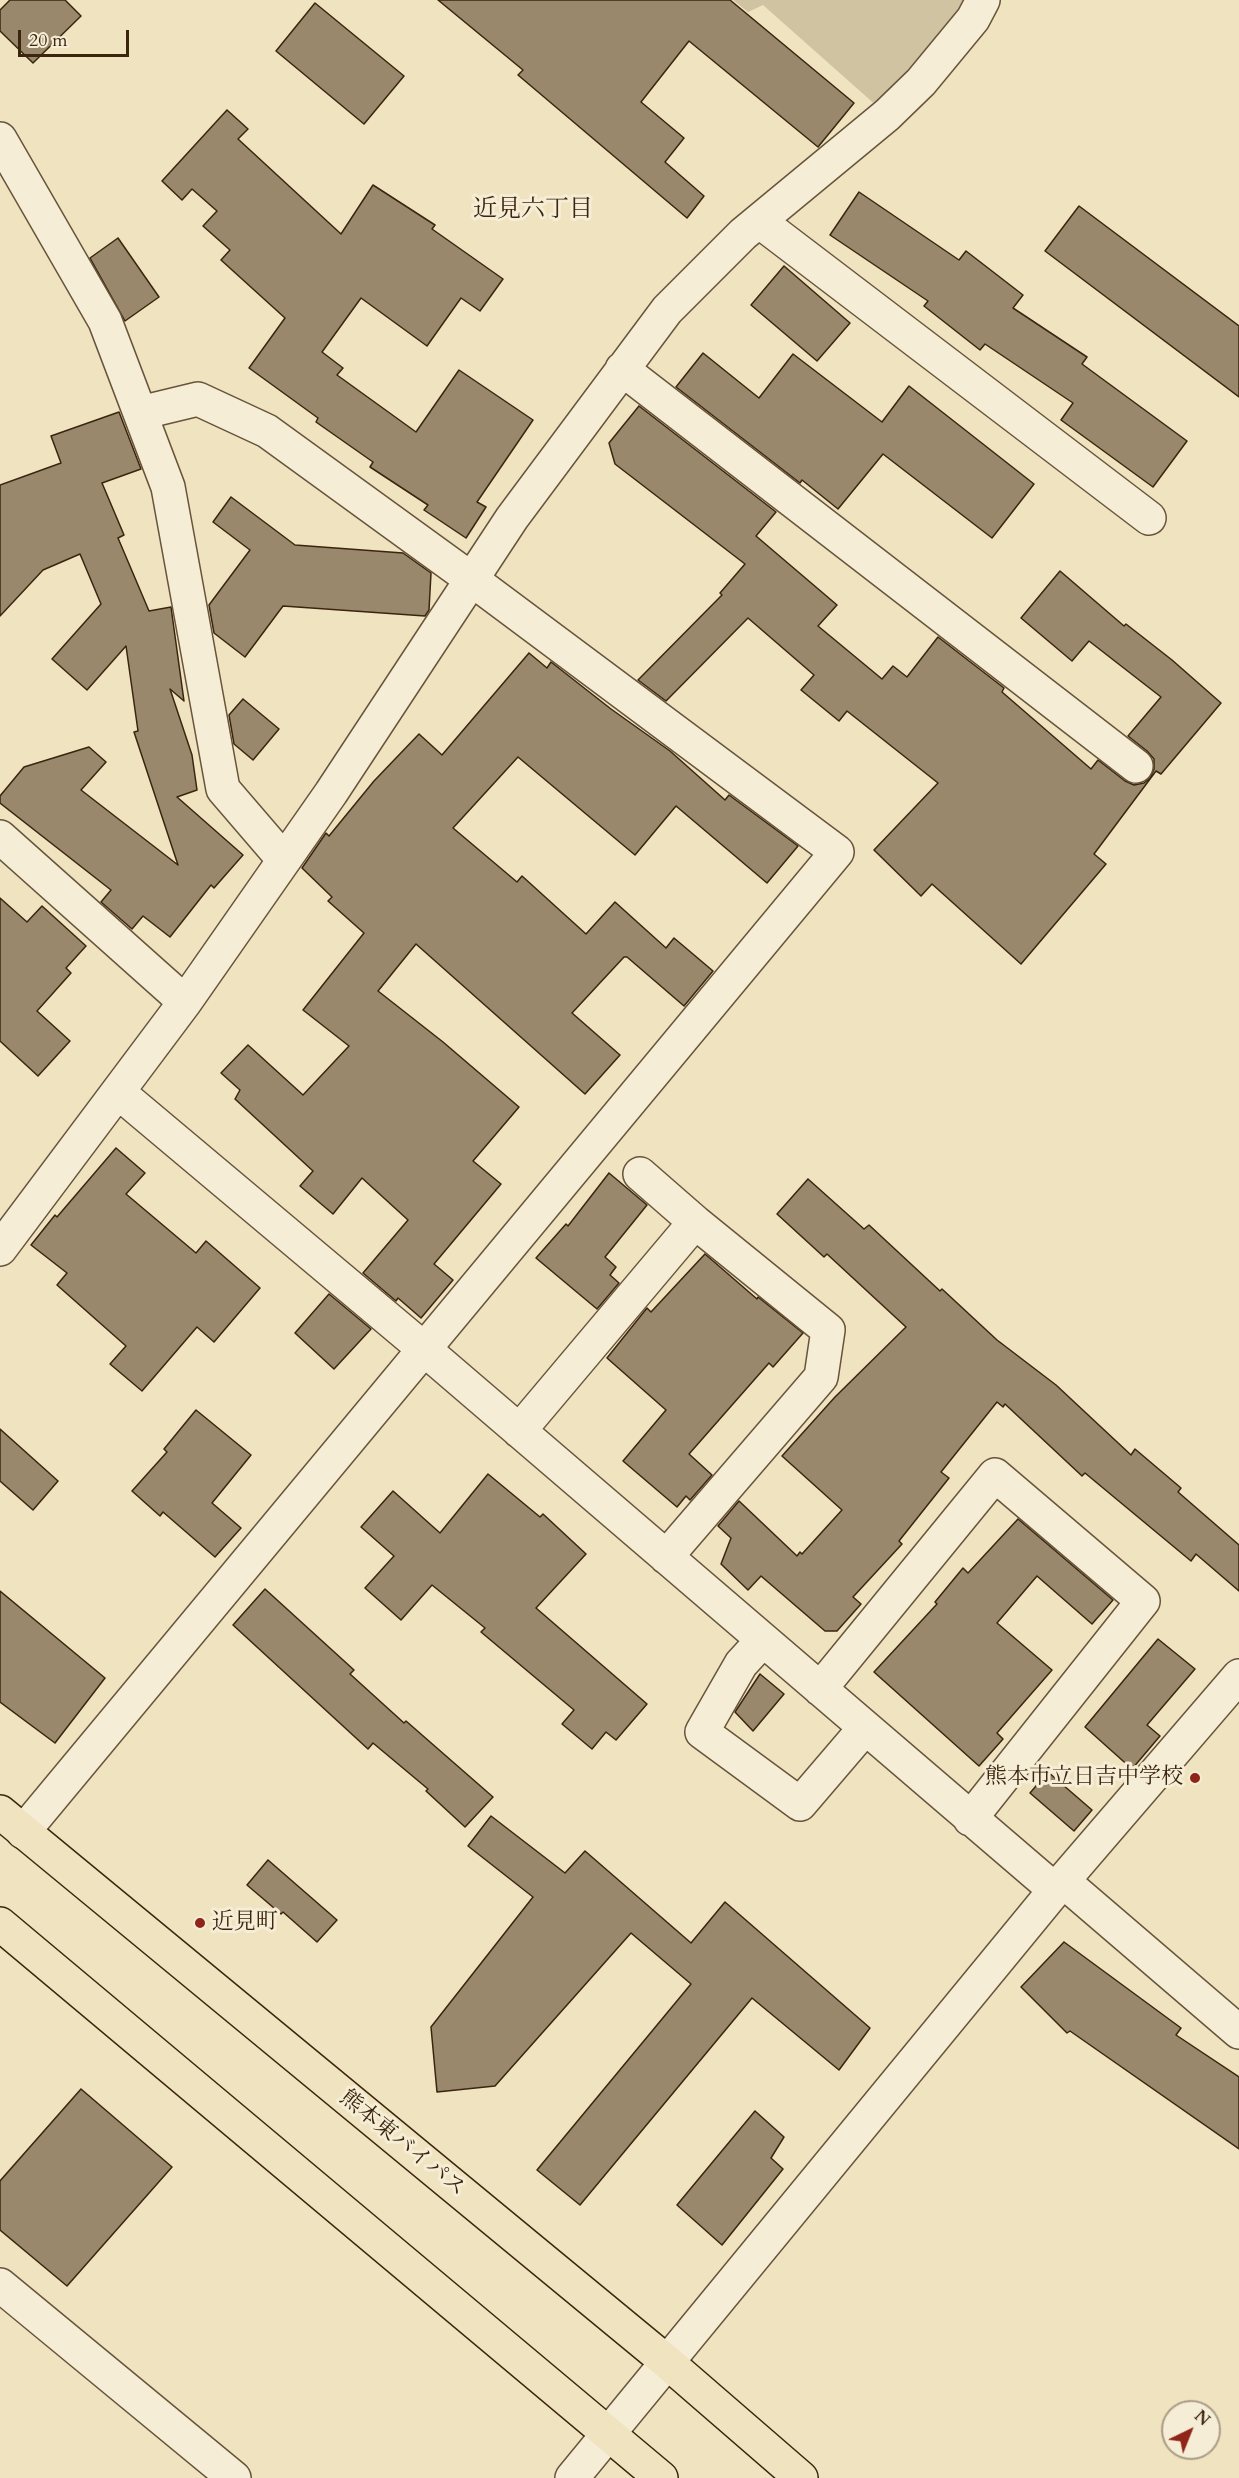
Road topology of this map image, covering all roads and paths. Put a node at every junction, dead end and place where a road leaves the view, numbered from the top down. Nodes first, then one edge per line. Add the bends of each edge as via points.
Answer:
1 (983, 0) edge
2 (0, 138) edge
3 (759, 221) junction
4 (622, 369) junction
5 (140, 413) junction
6 (1149, 518) dead end
7 (471, 579) junction
8 (1136, 766) dead end
9 (0, 837) edge
10 (284, 860) junction
11 (185, 1002) junction
12 (118, 1092) junction
13 (640, 1174) dead end
14 (695, 1221) junction
15 (0, 1249) edge
16 (424, 1349) junction
17 (519, 1431) junction
18 (666, 1557) junction
19 (763, 1640) junction
20 (1239, 1676) edge
21 (820, 1689) junction
22 (865, 1728) junction
23 (970, 1819) junction
24 (11, 1822) edge
25 (1059, 1886) junction
26 (0, 1924) edge
27 (1239, 2032) edge
28 (0, 2285) edge
29 (668, 2362) junction
30 (609, 2433) junction
31 (234, 2478) edge
32 (572, 2478) edge
33 (661, 2478) edge
34 (801, 2478) edge

1 - 3 street via 973,19 887,115
2 - 5 street via 105,321
3 - 4 street via 667,310
3 - 6 street
4 - 7 street
4 - 8 street
5 - 7 street via 198,399 267,431
5 - 10 street via 168,488 223,789
7 - 10 street
7 - 16 street via 837,852
9 - 11 street
10 - 11 street
11 - 12 street
12 - 15 street
12 - 16 street
13 - 14 street
14 - 17 street
14 - 18 street via 828,1330 820,1377
16 - 17 street
16 - 24 street
17 - 18 street
18 - 19 street
19 - 21 street
19 - 22 street via 741,1664 702,1732 800,1804
20 - 25 street
21 - 22 street
21 - 23 street via 995,1475 1143,1601
22 - 23 street
23 - 25 street
24 - 29 highway, 熊本東バイパス
25 - 27 street
25 - 29 street
26 - 30 highway
28 - 31 street
29 - 30 street
29 - 34 highway, 熊本東バイパス
30 - 32 street
30 - 33 highway

